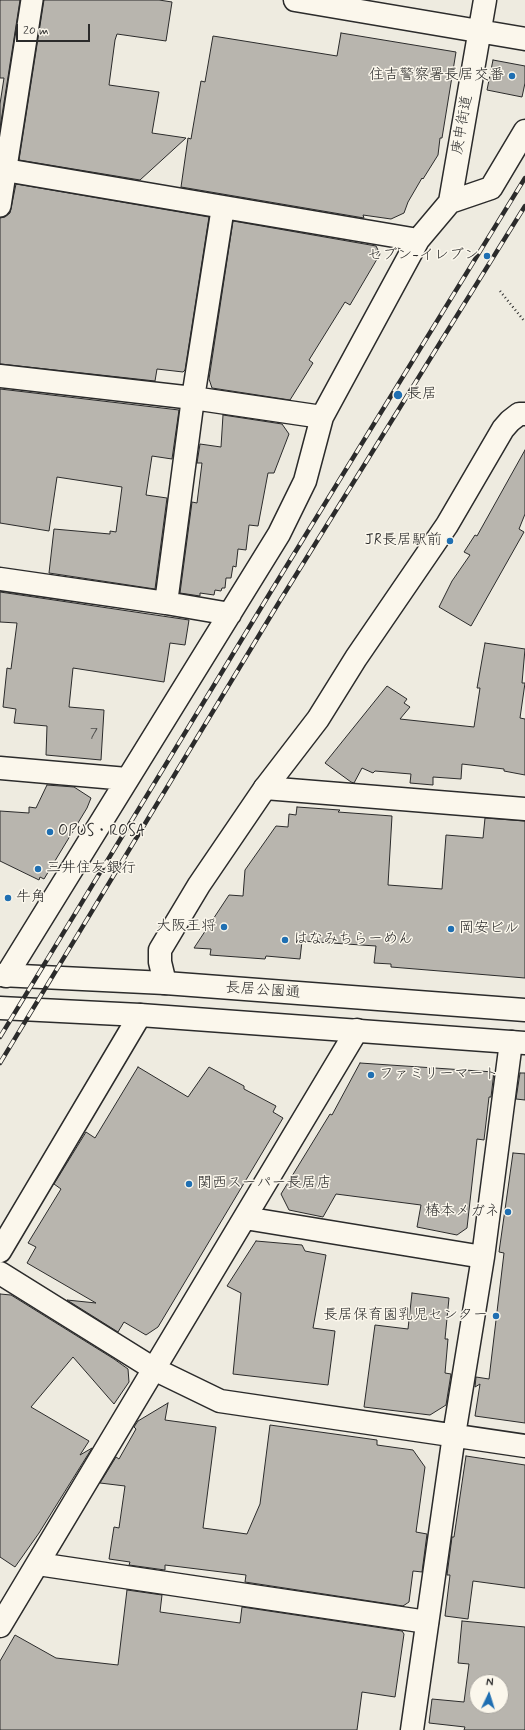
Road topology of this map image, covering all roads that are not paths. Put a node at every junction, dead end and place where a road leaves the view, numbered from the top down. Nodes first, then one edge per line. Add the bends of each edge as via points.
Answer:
1 (32, 0) edge
2 (295, 0) edge
3 (485, 0) edge
4 (480, 31) junction
5 (525, 39) edge
6 (525, 131) edge
7 (3, 170) edge
8 (450, 202) junction
9 (0, 206) edge
10 (223, 207) junction
11 (418, 240) junction
12 (0, 376) edge
13 (193, 398) junction
14 (525, 414) edge
15 (322, 417) junction
16 (0, 579) edge
17 (166, 602) junction
18 (230, 614) junction
19 (0, 768) edge
20 (128, 779) junction
21 (265, 788) junction
22 (525, 809) edge
23 (3, 976) edge
24 (165, 983) junction
25 (0, 1008) edge
26 (525, 1010) edge
27 (140, 1015) junction
28 (356, 1030) junction
29 (518, 1043) edge
30 (245, 1218) junction
31 (0, 1251) edge
32 (483, 1257) junction
33 (0, 1273) edge
34 (154, 1369) junction
35 (454, 1436) junction
36 (525, 1446) edge
37 (38, 1564) junction
38 (428, 1622) junction
39 (0, 1626) edge
40 (412, 1730) edge

1 - 7 street
2 - 4 main road
3 - 4 main road, 庚申街道
4 - 5 main road
4 - 8 main road, 庚申街道
6 - 8 main road via 491,188
7 - 9 street
7 - 10 main road
8 - 11 main road
10 - 11 main road
10 - 13 main road
11 - 15 main road
12 - 13 main road
13 - 15 main road
13 - 17 main road
14 - 21 main road via 519,414 503,429 447,524 318,719
15 - 18 main road via 305,481 279,534
16 - 17 main road
17 - 18 main road
18 - 20 main road
19 - 20 main road
20 - 23 main road
21 - 22 main road
21 - 24 main road via 199,885 160,950
23 - 24 main road, 長居公園通
24 - 26 main road, 長居公園通
25 - 27 main road
27 - 28 main road
27 - 31 main road
28 - 29 main road
28 - 30 main road
29 - 32 main road
30 - 32 main road
30 - 34 main road
32 - 35 main road
33 - 34 main road
34 - 35 main road via 220,1401
34 - 37 main road
35 - 36 main road
35 - 38 main road
37 - 38 main road
37 - 39 main road
38 - 40 main road

